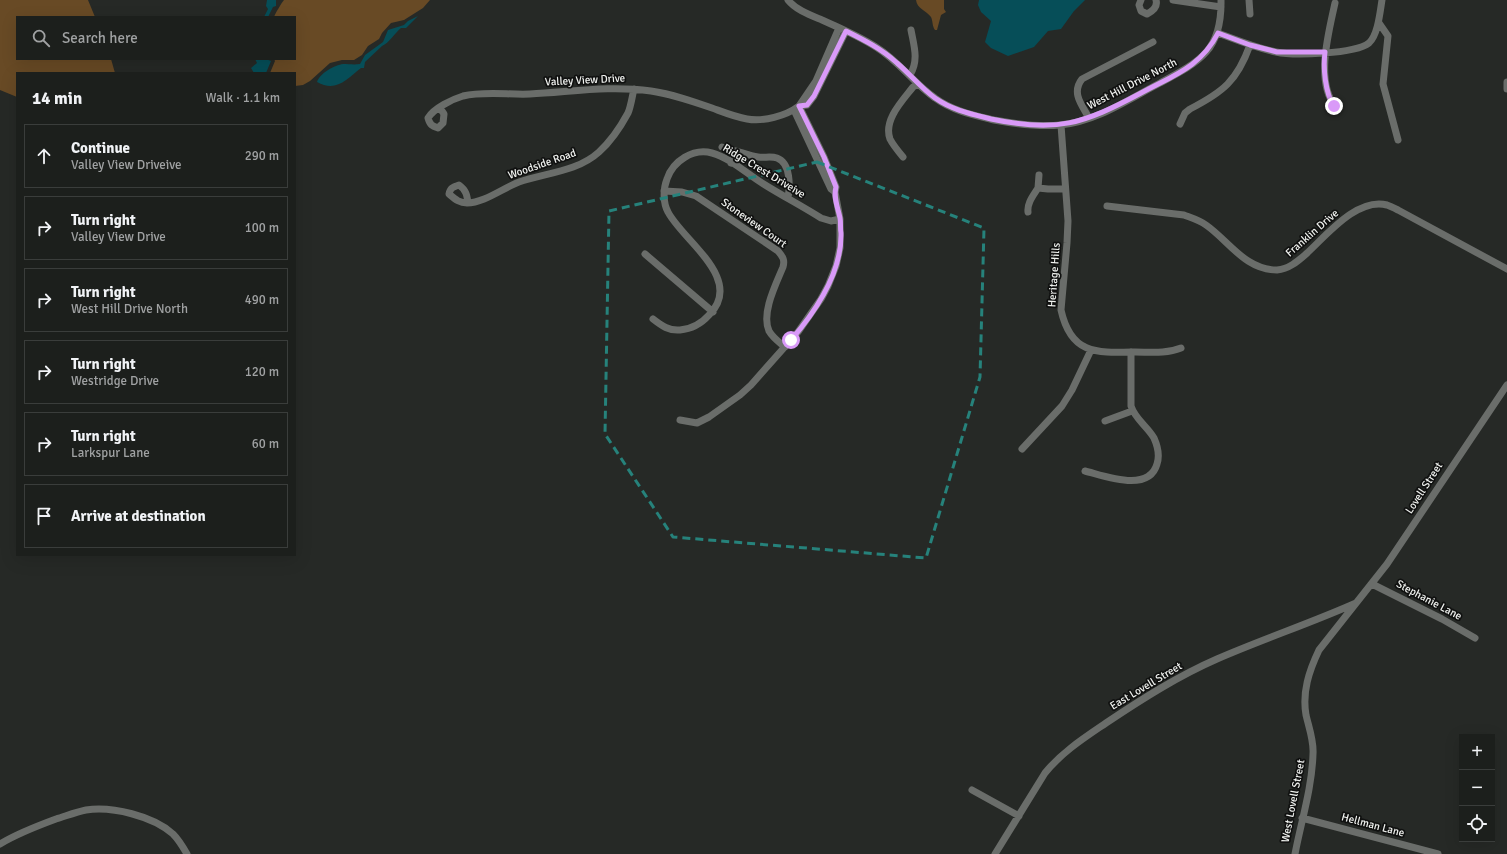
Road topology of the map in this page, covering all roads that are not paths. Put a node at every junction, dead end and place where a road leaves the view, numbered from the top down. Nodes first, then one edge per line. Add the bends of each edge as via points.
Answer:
1 (1141, 0) edge
2 (1156, 0) edge
3 (1173, 0) edge
4 (1249, 0) edge
5 (1382, 0) edge
6 (792, 1) edge
7 (1335, 3) dead end
8 (1221, 4) edge
9 (1250, 14) dead end
10 (1379, 23) junction
11 (842, 30) junction
12 (911, 30) dead end
13 (1218, 33) junction
14 (1153, 42) dead end
15 (1250, 45) junction
16 (1325, 52) junction
17 (910, 76) junction
18 (1507, 82) edge
19 (918, 84) junction
20 (634, 89) junction
21 (1507, 89) edge
22 (1334, 106) dead end
23 (440, 108) dead end
24 (796, 108) junction
25 (1089, 118) junction
26 (1180, 124) dead end
27 (1061, 125) junction
28 (1398, 140) dead end
29 (722, 147) dead end
30 (736, 151) junction
31 (903, 157) dead end
32 (731, 163) junction
33 (1038, 175) dead end
34 (1038, 188) junction
35 (1065, 189) junction
36 (664, 191) junction
37 (788, 198) junction
38 (468, 203) dead end
39 (1107, 206) dead end
40 (1028, 212) dead end
41 (840, 219) junction
42 (646, 254) dead end
43 (1507, 269) edge
44 (713, 312) junction
45 (653, 319) dead end
46 (784, 347) junction
47 (1181, 348) dead end
48 (1091, 350) junction
49 (1131, 352) junction
50 (1507, 385) edge
51 (1132, 410) junction
52 (680, 420) dead end
53 (1105, 421) dead end
54 (1022, 449) dead end
55 (1086, 471) dead end
56 (1372, 584) junction
57 (1358, 602) junction
58 (1476, 638) dead end
59 (972, 790) dead end
60 (1019, 816) junction
61 (1302, 818) junction
62 (0, 844) edge
63 (1419, 852) edge
64 (187, 854) edge
65 (995, 854) edge
66 (1295, 854) edge
67 (1438, 854) edge

1 - 2 street via 1141,11 1147,14 1155,8
3 - 8 street
4 - 9 street
5 - 10 street
6 - 11 street, West Hill Drive North via 804,12
7 - 16 street
8 - 13 street
10 - 16 street via 1370,42 1360,48
10 - 28 street via 1388,36 1383,84
11 - 17 street, West Hill Drive North via 888,55
11 - 24 street via 816,81
12 - 17 street via 916,62
13 - 15 street
13 - 25 street, West Hill Drive North via 1207,52 1191,66
14 - 25 street via 1082,79 1077,92
15 - 16 street via 1277,52
15 - 26 street via 1236,76 1223,90 1185,113
16 - 22 street via 1327,92
17 - 19 street, West Hill Drive North
18 - 21 street
19 - 27 street, West Hill Drive North via 942,103 964,113 1022,124
19 - 31 street via 913,86 892,117 889,126 893,144
20 - 23 street, Valley View Drive via 464,96 449,101
20 - 24 street, Valley View Drive via 674,95 748,119 773,117
20 - 38 street, Woodside Road via 628,113 599,153 569,168 519,182
24 - 41 street via 836,187
25 - 27 street, West Hill Drive North
27 - 35 street, Heritage Hills
29 - 30 street
30 - 32 street
30 - 37 street via 758,157 778,158 783,162 790,184
32 - 36 street, Ridge Crest Driveive via 712,153 702,152 686,157 670,171
32 - 37 street, Ridge Crest Driveive
33 - 34 street
34 - 35 street
34 - 40 street via 1030,200
35 - 48 street, Heritage Hills via 1068,221 1061,310 1068,330 1084,347
36 - 44 street, Ridge Crest Driveive via 668,212 712,266 719,281 719,298
36 - 46 street, Stoneview Court via 696,196 783,256 783,267 767,312 768,326 774,338
37 - 41 street, Ridge Crest Driveive via 826,220
39 - 43 street, Franklin Drive via 1184,215 1196,219 1239,255 1264,268 1277,270 1300,260 1355,210 1376,204 1386,205
41 - 46 street via 840,248 828,286 798,332
42 - 44 street
44 - 45 street via 703,322 690,329 664,328
46 - 52 street via 751,385 734,400 697,423
47 - 49 street, Heritage Hills via 1170,352
48 - 49 street, Heritage Hills via 1109,353
48 - 54 street via 1062,406
49 - 51 street
50 - 56 street, Lovell Street
51 - 53 street
51 - 55 street via 1153,437 1159,450 1156,468 1146,479 1135,481
56 - 57 street, Lovell Street
56 - 58 street, Stephanie Lane via 1442,618
57 - 60 street, East Lovell Street via 1217,659 1180,677 1123,712 1054,762
57 - 61 street, West Lovell Street via 1319,650 1307,679 1305,703 1313,756
59 - 60 street
60 - 65 street, East Lovell Street
61 - 63 street, Hellman Lane
61 - 66 street, West Lovell Street
62 - 64 street via 26,830 71,814 106,809 127,812 162,827 176,838
63 - 67 street, Hellman Lane

